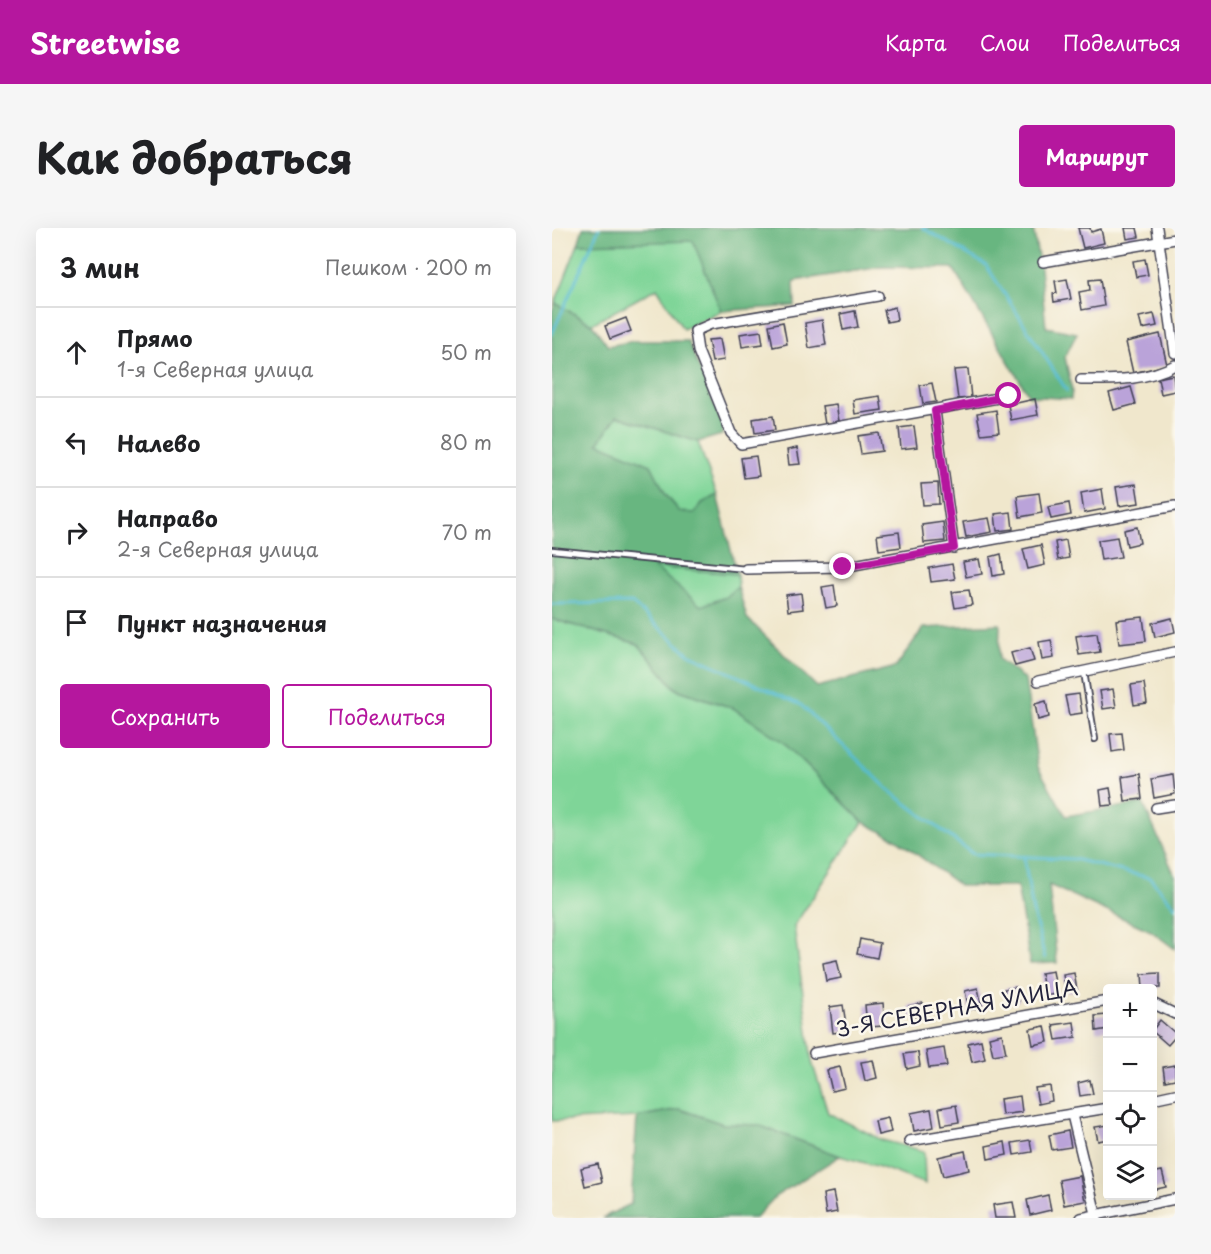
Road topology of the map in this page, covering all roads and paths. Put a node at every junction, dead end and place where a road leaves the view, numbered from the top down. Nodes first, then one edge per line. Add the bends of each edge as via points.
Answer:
1 (1157, 228) edge
2 (1175, 238) edge
3 (1159, 241) junction
4 (1043, 262) dead end
5 (878, 296) dead end
6 (1175, 353) edge
7 (1175, 365) edge
8 (1081, 380) dead end
9 (1009, 396) dead end
10 (935, 411) junction
11 (1175, 506) edge
12 (954, 548) junction
13 (552, 550) edge
14 (746, 569) joint
15 (1175, 652) edge
16 (1084, 672) junction
17 (1038, 681) dead end
18 (1095, 739) dead end
19 (1175, 805) edge
20 (1156, 808) dead end
21 (1103, 1002) edge
22 (1157, 1005) edge
23 (1175, 1014) edge
24 (814, 1053) dead end
25 (1175, 1094) edge
26 (1157, 1098) edge
27 (1103, 1109) edge
28 (1072, 1115) junction
29 (909, 1142) dead end
30 (1175, 1199) edge
31 (1096, 1216) edge
32 (1081, 1218) edge

1 - 3 street
2 - 3 street
3 - 4 street
3 - 6 street
5 - 10 street via 711,324 695,331 698,351 731,433 741,444
7 - 8 street via 1123,380
9 - 10 street
10 - 12 street
11 - 12 street
12 - 14 street via 843,567
13 - 14 lane
15 - 16 street
16 - 17 street
16 - 18 lane
19 - 20 street
21 - 24 street, 3-Я СЕВЕРНАЯ УЛИЦА
22 - 23 street
25 - 26 street
27 - 28 street
28 - 29 street
28 - 31 street
30 - 31 street
31 - 32 street

